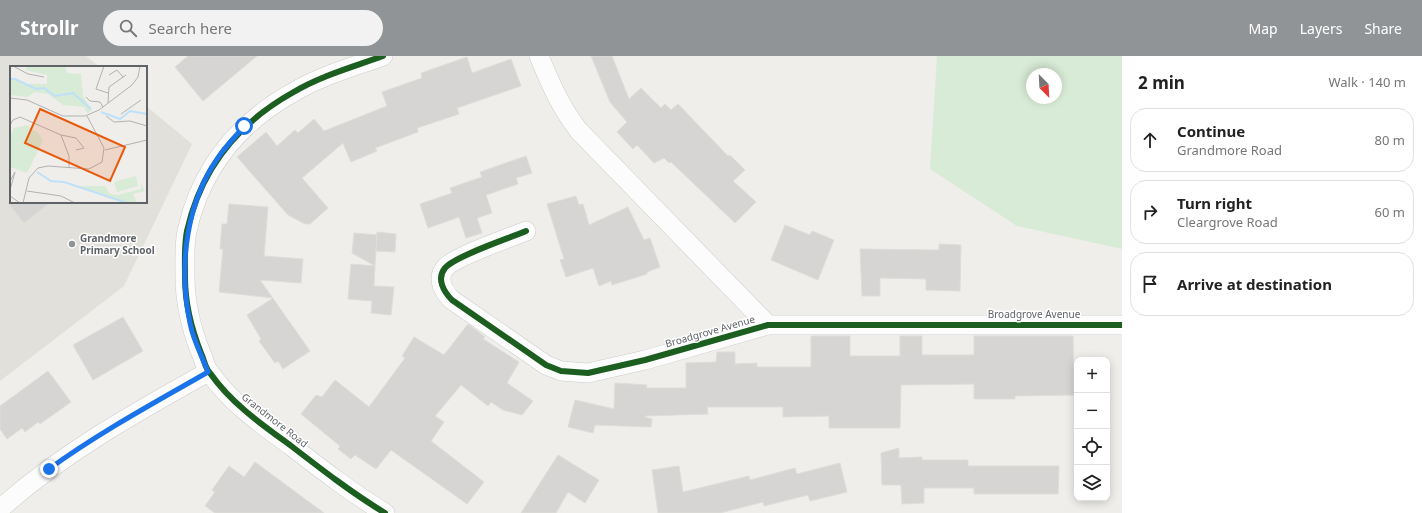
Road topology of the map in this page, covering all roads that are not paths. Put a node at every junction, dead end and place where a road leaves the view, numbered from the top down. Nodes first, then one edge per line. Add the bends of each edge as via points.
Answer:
1 (383, 56) edge
2 (539, 56) edge
3 (526, 232) dead end
4 (768, 325) junction
5 (1122, 325) edge
6 (208, 372) junction
7 (0, 509) edge
8 (385, 513) edge

1 - 6 street, Grandmore Road via 321,79 264,110 244,126 222,152 205,181 187,231 185,286 190,325
2 - 4 street, Broadgrove Avenue via 556,97 579,132
3 - 4 street, Broadgrove Avenue via 458,259 446,267 441,275 441,283 445,293 452,300 546,365 561,371 588,373 638,362
4 - 5 street, Broadgrove Avenue
6 - 7 street via 82,446
6 - 8 street, Grandmore Road via 249,414 354,494

